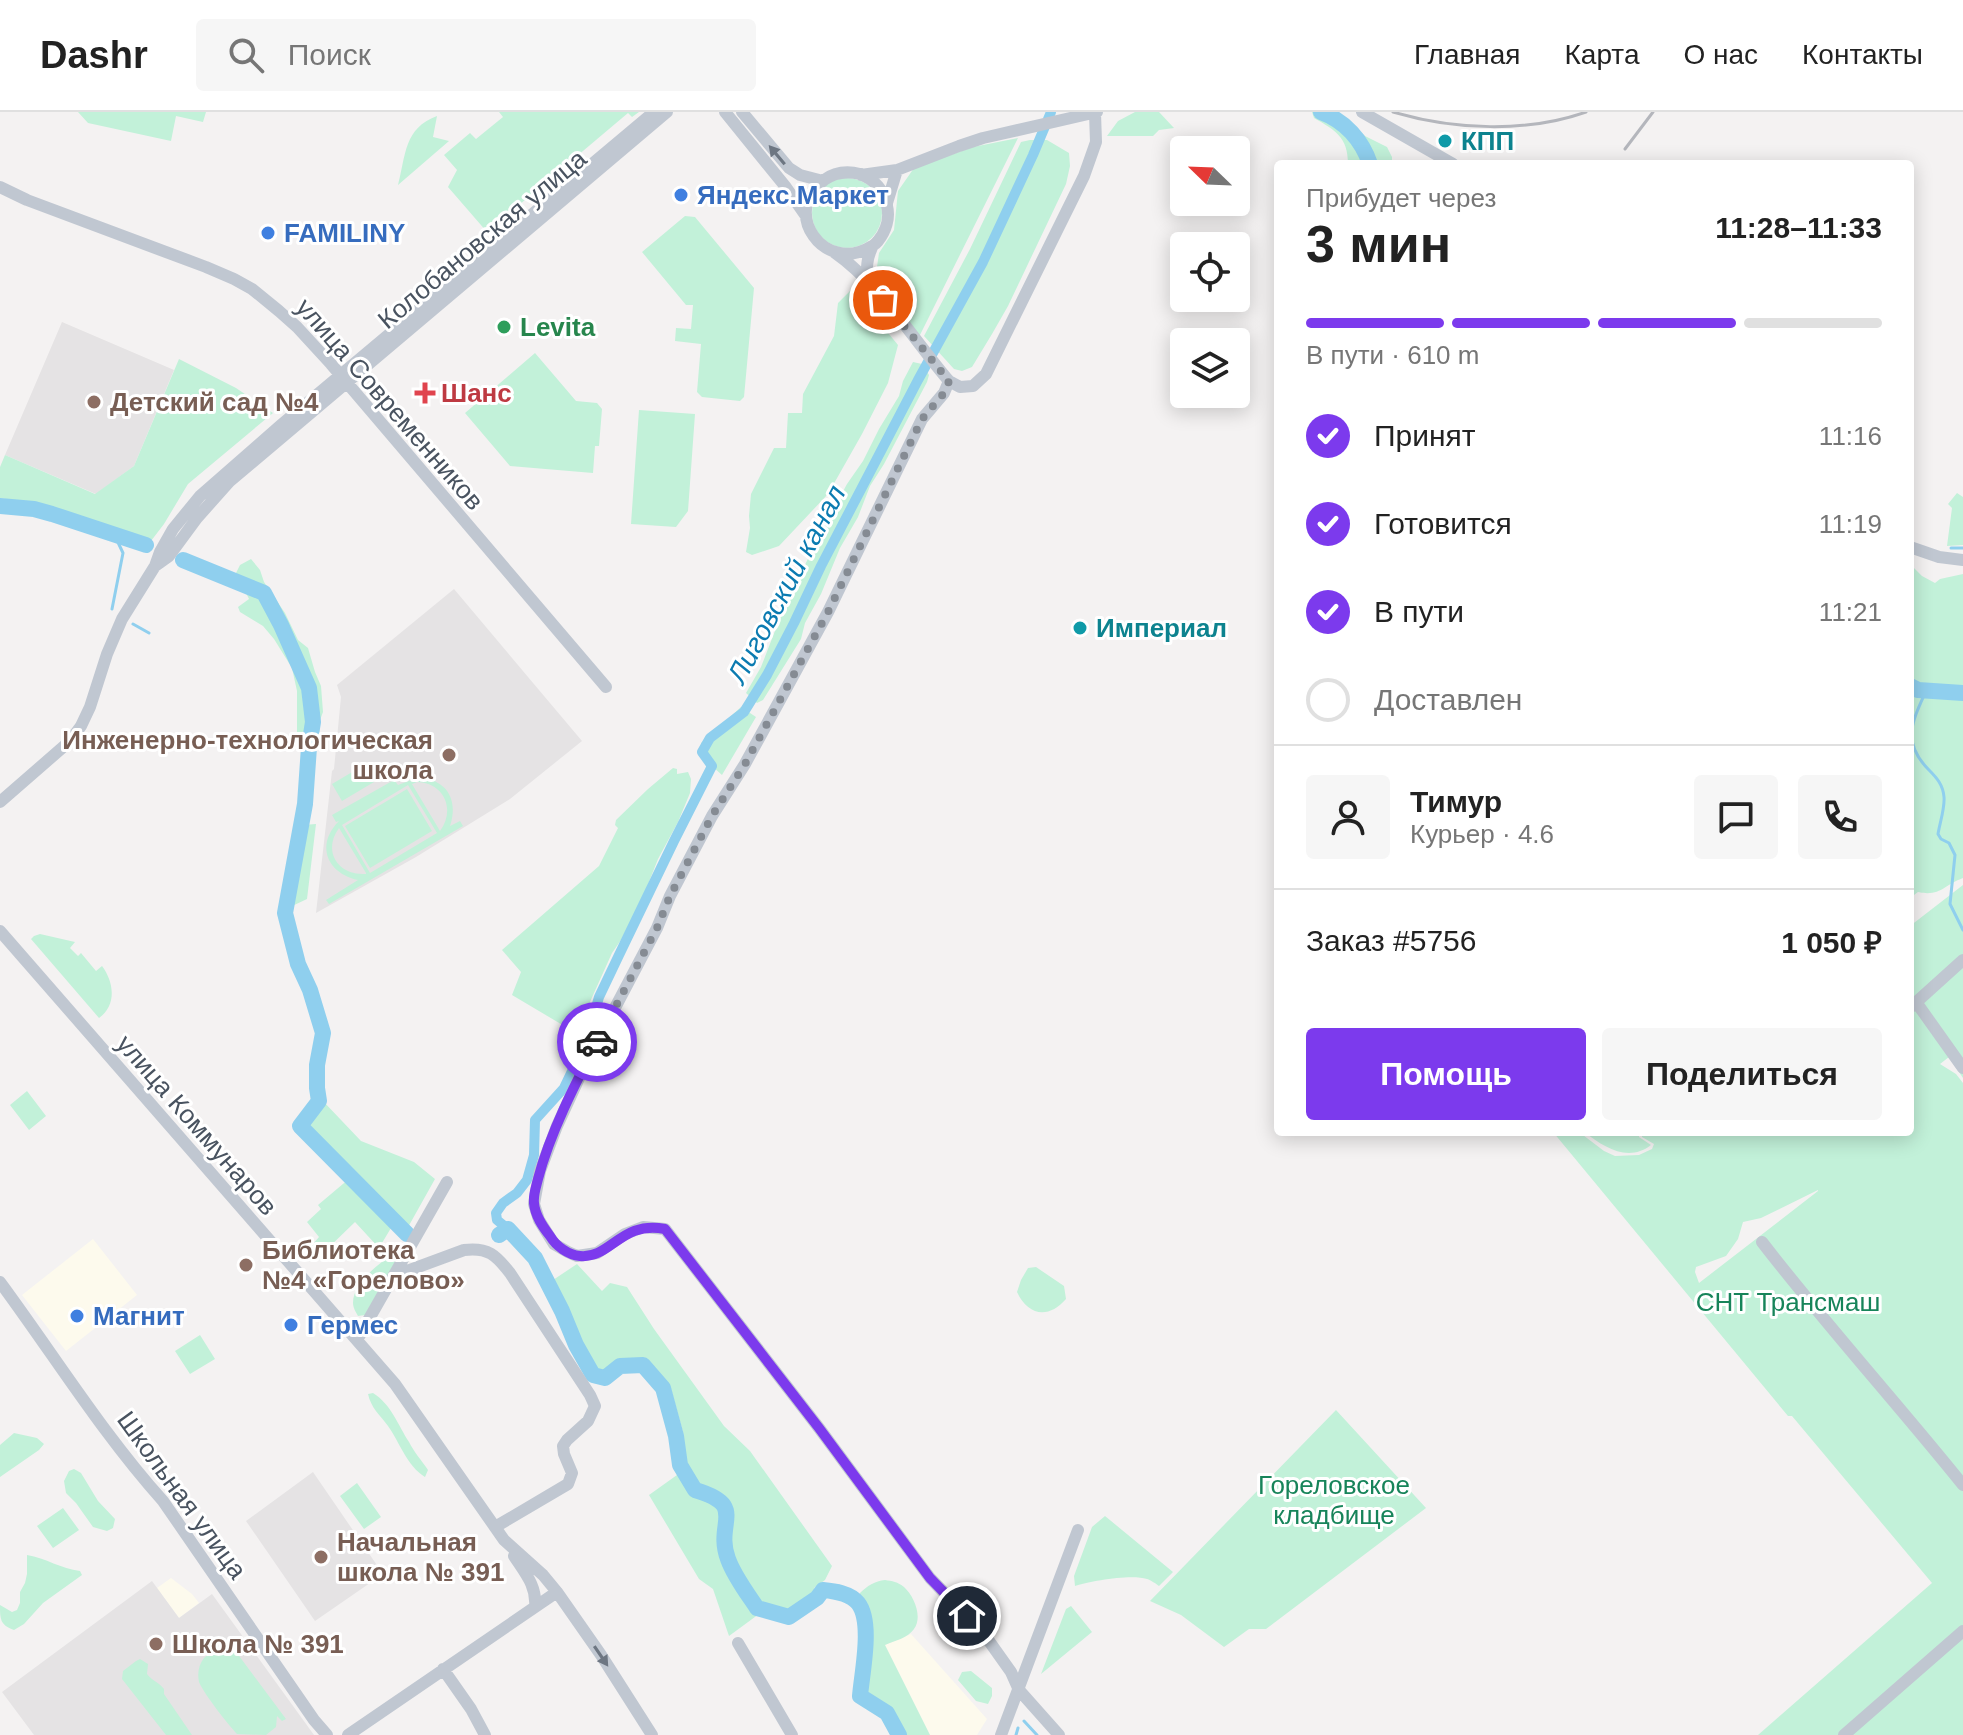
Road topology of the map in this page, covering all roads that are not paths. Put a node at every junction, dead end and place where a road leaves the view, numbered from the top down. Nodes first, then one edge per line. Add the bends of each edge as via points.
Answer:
1 (654, 112) edge
2 (667, 112) edge
3 (725, 112) edge
4 (742, 112) edge
5 (1096, 112) edge
6 (1362, 112) edge
7 (1446, 160) edge
8 (897, 170) junction
9 (861, 175) junction
10 (823, 181) junction
11 (0, 187) edge
12 (887, 203) junction
13 (806, 216) junction
14 (872, 246) junction
15 (834, 252) junction
16 (867, 281) junction
17 (344, 379) junction
18 (949, 381) junction
19 (1914, 548) edge
20 (1963, 560) edge
21 (606, 687) dead end
22 (0, 802) edge
23 (0, 931) edge
24 (1963, 960) edge
25 (1914, 1004) edge
26 (1914, 1006) edge
27 (1963, 1068) edge
28 (447, 1182) dead end
29 (1762, 1242) dead end
30 (395, 1273) junction
31 (0, 1282) edge
32 (357, 1340) junction
33 (1963, 1485) edge
34 (495, 1527) junction
35 (1078, 1530) dead end
36 (504, 1540) junction
37 (557, 1592) junction
38 (535, 1607) junction
39 (1963, 1631) edge
40 (738, 1643) dead end
41 (443, 1669) junction
42 (1019, 1690) junction
43 (327, 1735) edge
44 (348, 1735) edge
45 (485, 1735) edge
46 (652, 1735) edge
47 (792, 1735) edge
48 (1001, 1735) edge
49 (1059, 1735) edge
50 (1844, 1735) edge

1 - 17 street, Колобановская улица
2 - 17 street, Колобановская улица
3 - 13 street
10 -> 4 street via 789,168
5 - 8 street via 959,146
5 - 18 street via 1096,142 1084,176 986,374 966,388
6 - 7 street
8 - 9 street
8 - 12 street
9 - 10 street via 845,172
9 - 12 street via 875,183
10 - 13 street via 808,200
11 - 17 street, улица Современников via 234,279 297,327
12 - 14 street via 886,227
13 - 15 street via 815,238
14 - 15 street via 858,253
14 - 16 street
15 - 16 street
16 - 18 street
17 - 21 street, улица Современников
17 - 22 street, Колобановская улица via 229,482 155,566 115,633 81,726
18 - 42 street via 922,419 828,612 670,896 557,1126 534,1204 554,1244 577,1256 597,1253 643,1227 665,1229 930,1578 991,1643
19 - 20 street
23 - 32 street, улица Коммунаров
24 - 25 street
26 - 27 street
28 - 30 street
29 - 33 street
30 - 32 street
30 - 34 street via 464,1250 490,1252 510,1273 595,1406 563,1446 572,1473 568,1484
31 - 43 street, Школьная улица
32 - 34 street, улица Коммунаров via 395,1384
34 - 36 street, улица Коммунаров
35 - 42 street
36 - 37 street, улица Коммунаров
36 - 38 street, улица Коммунаров via 533,1584
37 - 38 street
37 -> 46 street, улица Коммунаров
38 - 41 street
39 - 50 street
40 - 47 street
41 - 44 street
41 - 45 street
42 - 48 street
42 - 49 street

